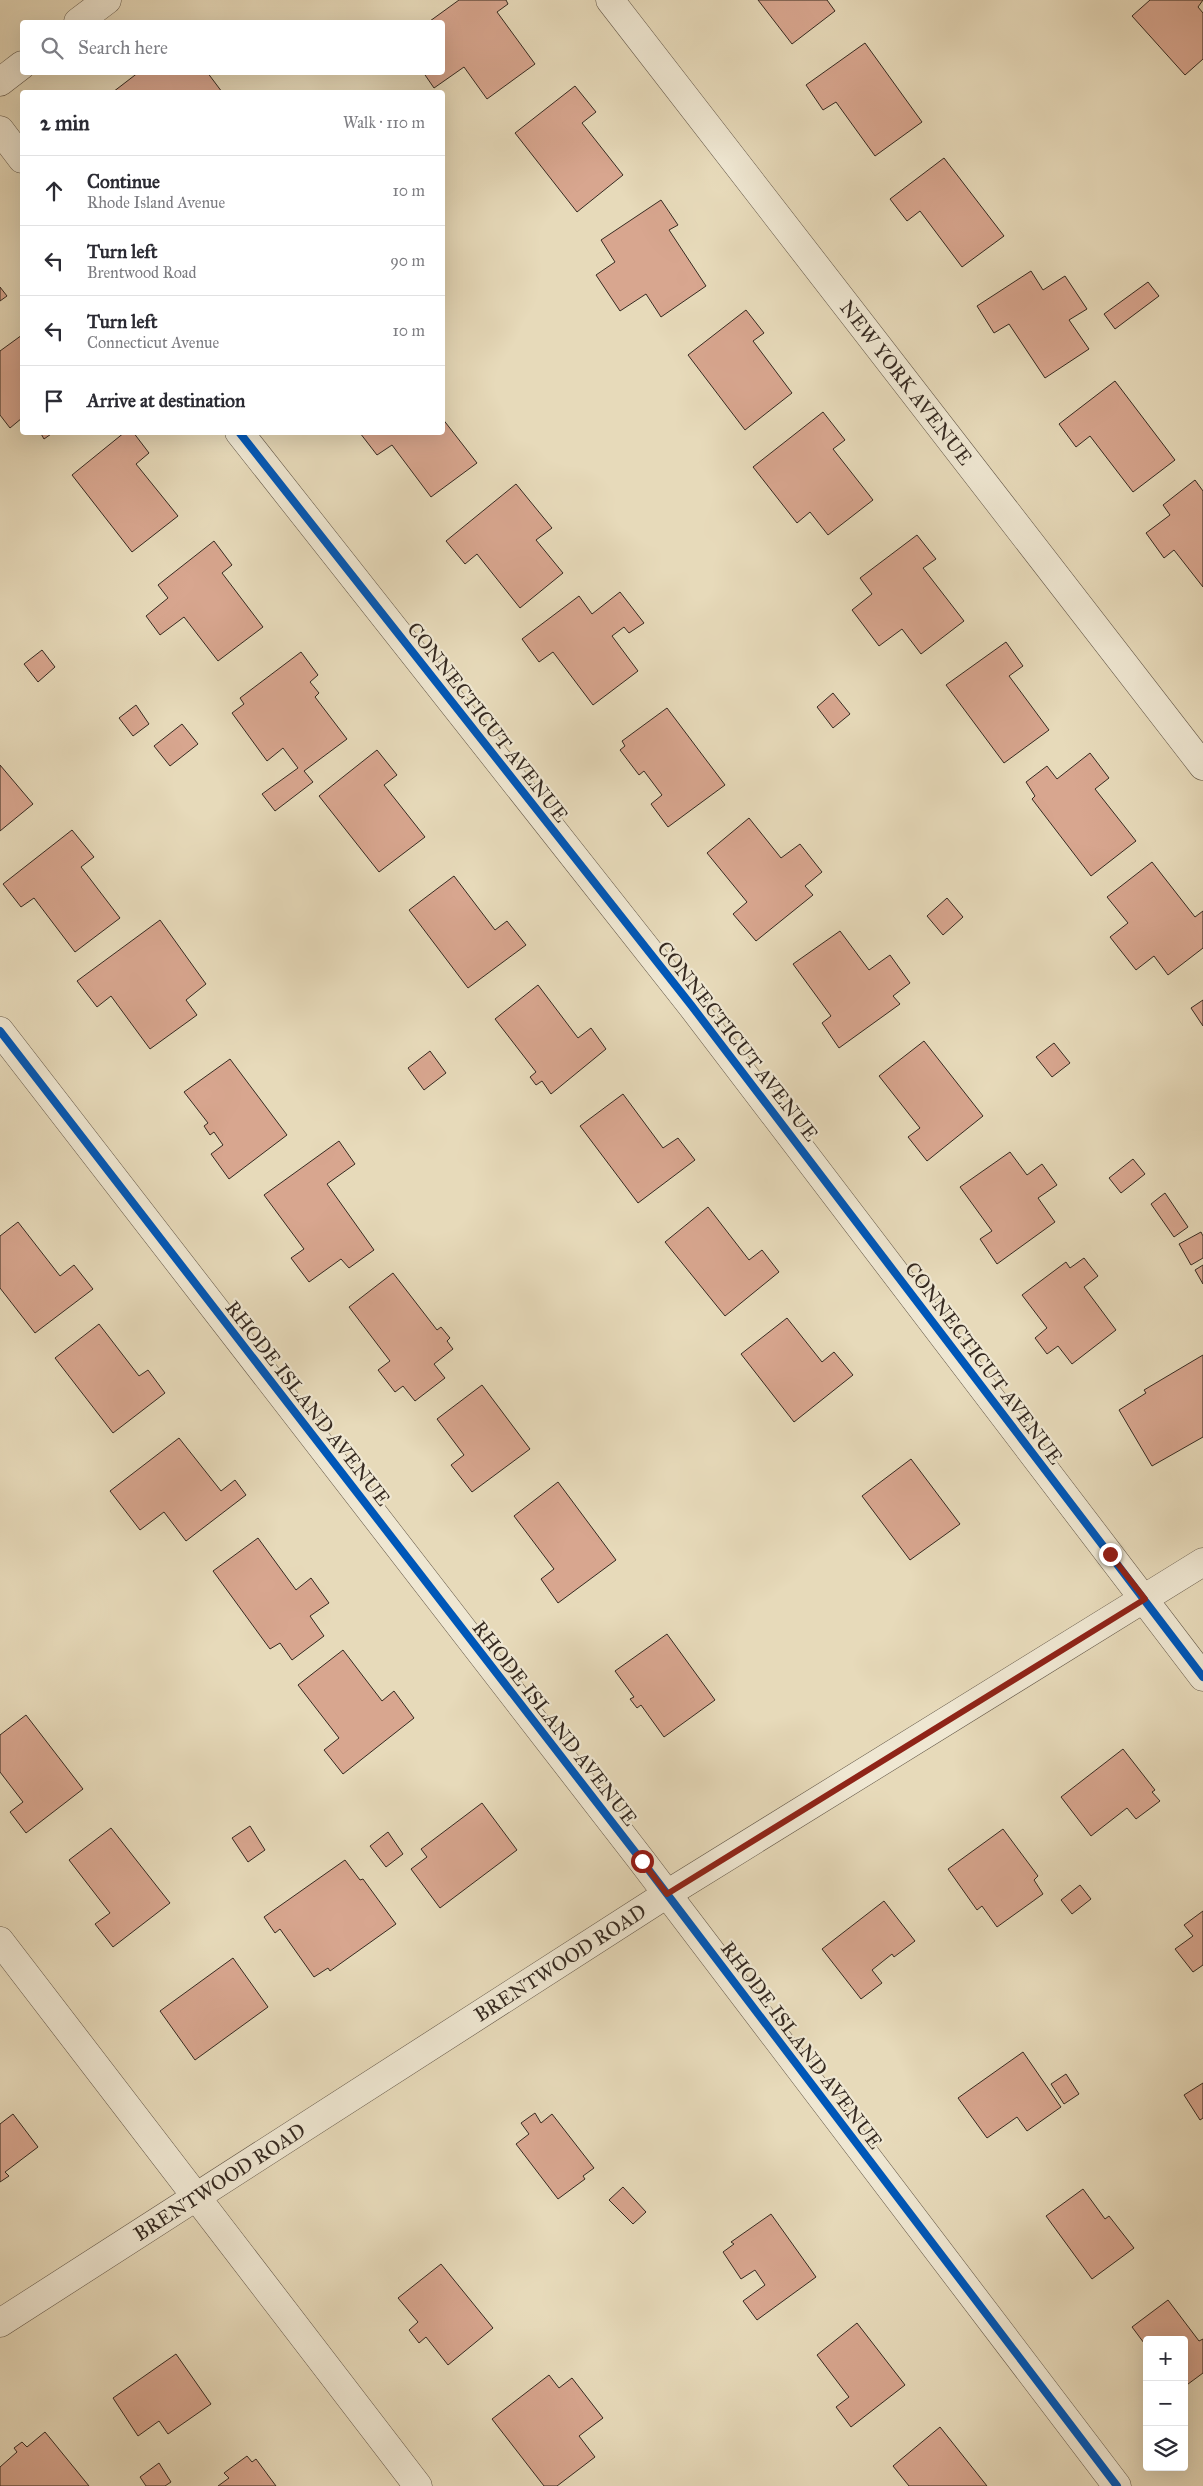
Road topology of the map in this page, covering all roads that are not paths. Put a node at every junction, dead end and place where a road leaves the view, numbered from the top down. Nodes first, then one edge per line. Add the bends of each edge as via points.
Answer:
1 (107, 0) edge
2 (610, 0) edge
3 (81, 20) edge
4 (20, 67) edge
5 (0, 82) edge
6 (0, 130) edge
7 (20, 156) edge
8 (241, 435) edge
9 (1203, 766) edge
10 (0, 1031) edge
11 (1203, 1562) edge
12 (1145, 1599) junction
13 (1203, 1676) edge
14 (667, 1894) junction
15 (0, 1941) edge
16 (196, 2197) junction
17 (0, 2323) edge
18 (418, 2486) edge
19 (1117, 2486) edge

1 - 3 street
2 - 9 street, NEW YORK AVENUE
4 - 5 street
6 - 7 street
8 - 12 street, CONNECTICUT AVENUE via 691,1006
10 - 14 street, RHODE ISLAND AVENUE
11 - 12 street, BRENTWOOD ROAD
12 - 13 street, CONNECTICUT AVENUE
12 - 14 street, BRENTWOOD ROAD
14 - 16 street, BRENTWOOD ROAD
14 - 19 street, RHODE ISLAND AVENUE
15 - 16 street
16 - 17 street, BRENTWOOD ROAD
16 - 18 street

